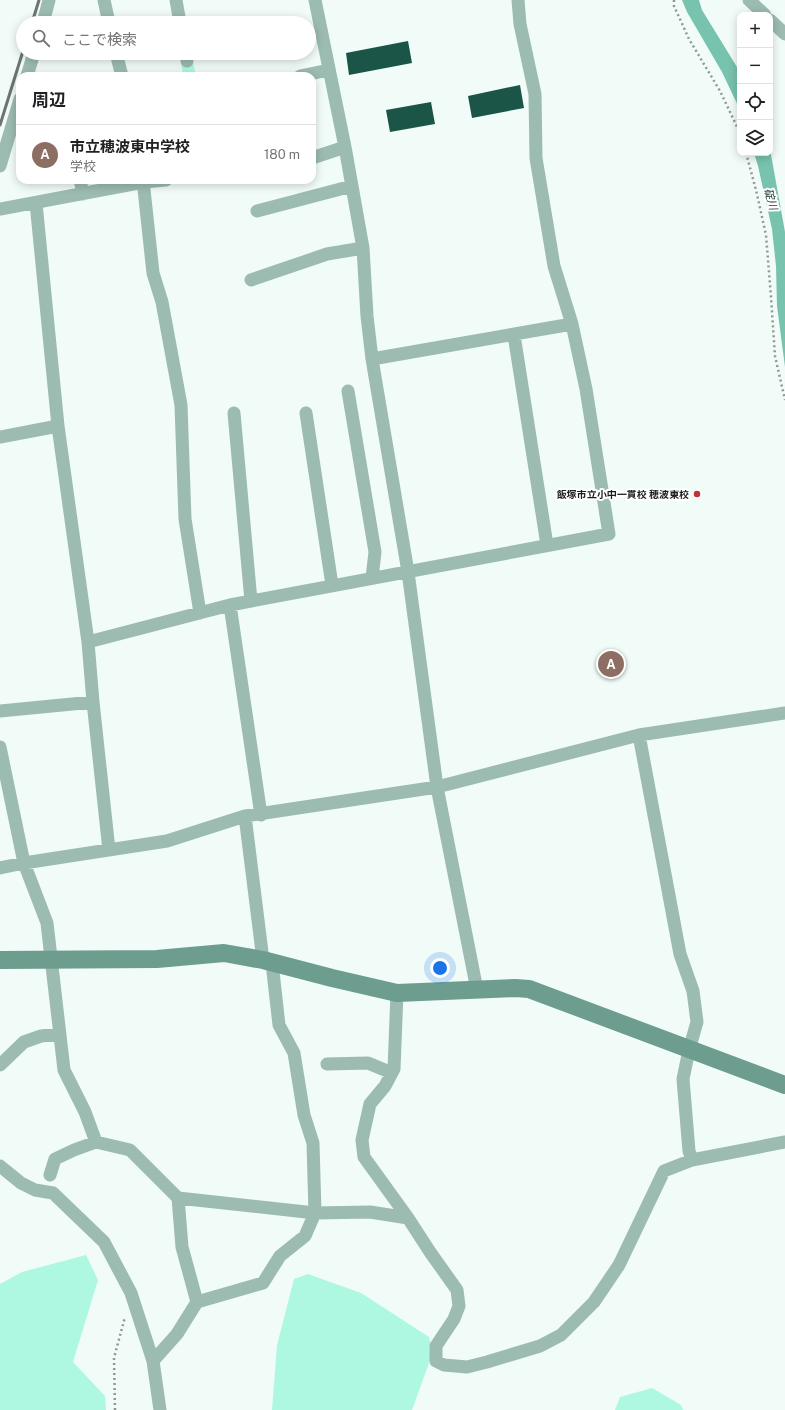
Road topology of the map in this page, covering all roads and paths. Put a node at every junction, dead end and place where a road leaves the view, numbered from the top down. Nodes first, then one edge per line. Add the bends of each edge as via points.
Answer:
1 (49, 0) edge
2 (104, 0) edge
3 (176, 0) edge
4 (315, 0) edge
5 (518, 0) edge
6 (674, 0) edge
7 (749, 0) edge
8 (762, 12) edge
9 (45, 16) edge
10 (107, 16) edge
11 (179, 16) edge
12 (773, 23) edge
13 (785, 34) edge
14 (32, 60) edge
15 (118, 60) edge
16 (329, 70) junction
17 (28, 72) edge
18 (121, 72) edge
19 (316, 73) edge
20 (16, 124) edge
21 (737, 127) edge
22 (14, 136) edge
23 (345, 147) junction
24 (747, 156) edge
25 (316, 157) edge
26 (0, 166) edge
27 (81, 184) edge
28 (130, 184) edge
29 (144, 184) edge
30 (352, 186) junction
31 (83, 194) junction
32 (36, 203) junction
33 (0, 210) edge
34 (257, 211) dead end
35 (363, 248) junction
36 (251, 280) dead end
37 (572, 324) junction
38 (514, 335) junction
39 (372, 359) junction
40 (348, 391) dead end
41 (785, 400) edge
42 (234, 413) dead end
43 (306, 413) dead end
44 (58, 426) junction
45 (0, 437) edge
46 (547, 545) junction
47 (408, 572) junction
48 (372, 578) junction
49 (332, 585) junction
50 (251, 601) junction
51 (230, 605) junction
52 (200, 613) junction
53 (88, 642) junction
54 (93, 702) junction
55 (0, 711) edge
56 (785, 713) edge
57 (639, 735) junction
58 (0, 747) edge
59 (438, 787) junction
60 (261, 815) junction
61 (245, 816) junction
62 (109, 850) junction
63 (24, 863) junction
64 (0, 868) edge
65 (0, 960) edge
66 (50, 960) junction
67 (268, 962) junction
68 (477, 990) junction
69 (397, 993) junction
70 (59, 1034) junction
71 (689, 1050) junction
72 (327, 1064) dead end
73 (0, 1065) edge
74 (392, 1073) junction
75 (785, 1085) edge
76 (96, 1142) junction
77 (785, 1142) edge
78 (692, 1160) junction
79 (0, 1166) edge
80 (50, 1175) dead end
81 (178, 1198) junction
82 (315, 1213) junction
83 (408, 1218) junction
84 (130, 1293) junction
85 (197, 1302) junction
86 (153, 1361) junction
87 (115, 1410) edge
88 (160, 1410) edge

1 - 9 street
2 - 10 street
3 - 11 street
4 - 16 street
5 - 37 street via 520,24 534,94 536,158 553,258
6 - 21 path via 674,6 689,39 720,91
7 - 8 street
12 - 13 street
14 - 17 street
15 - 18 street
16 - 19 street
16 - 23 street
20 - 22 street
22 - 26 street
23 - 25 street
23 - 30 street
24 - 41 path via 766,235 775,356
27 - 31 street
28 - 31 street
29 - 52 street via 153,273 162,302 181,405 185,519
30 - 34 street
30 - 35 street
31 - 32 street
32 - 33 street
32 - 44 street
35 - 36 street via 328,254
35 - 39 street via 366,316
37 - 38 street
37 - 46 street via 586,389 609,534
38 - 39 street
38 - 46 street
39 - 47 street
40 - 48 street via 375,552
42 - 50 street
43 - 49 street
44 - 45 street
44 - 53 street
46 - 47 street
47 - 48 street
47 - 59 street
48 - 49 street
49 - 50 street
50 - 51 street
51 - 52 street
51 - 60 street
52 - 53 street
53 - 54 street
54 - 55 street
54 - 62 street
56 - 57 street
57 - 59 street
57 - 71 street via 680,954 693,992 697,1022
58 - 63 street
59 - 60 street
59 - 68 street
60 - 61 street
61 - 62 street via 167,841
61 - 67 street
62 - 63 street
63 - 64 street
63 - 66 street via 47,923
65 - 66 street
66 - 67 street via 157,959 224,953
66 - 70 street
67 - 69 street
67 - 82 street via 279,1025 294,1053 304,1115 313,1143
68 - 69 street
68 - 71 street via 529,989
69 - 74 street
70 - 73 street via 41,1036 24,1042
70 - 76 street via 64,1070 85,1112
71 - 75 street
71 - 78 street via 683,1079 688,1151
72 - 74 street via 368,1063
74 - 83 street via 370,1104 362,1140 364,1157
76 - 80 street via 55,1159
76 - 81 street via 130,1150
77 - 78 street
78 - 83 street via 664,1172 619,1265 594,1302 561,1335 540,1346 467,1367 444,1365 436,1361 436,1346 454,1319 459,1306 457,1290
79 - 84 street via 21,1183 35,1190 53,1193 104,1242
81 - 82 street
81 - 85 street via 182,1247
82 - 83 street via 370,1212
82 - 85 street via 305,1236 280,1256 263,1283
84 - 86 street
84 - 87 path via 114,1358
85 - 86 street via 177,1334
86 - 88 street

